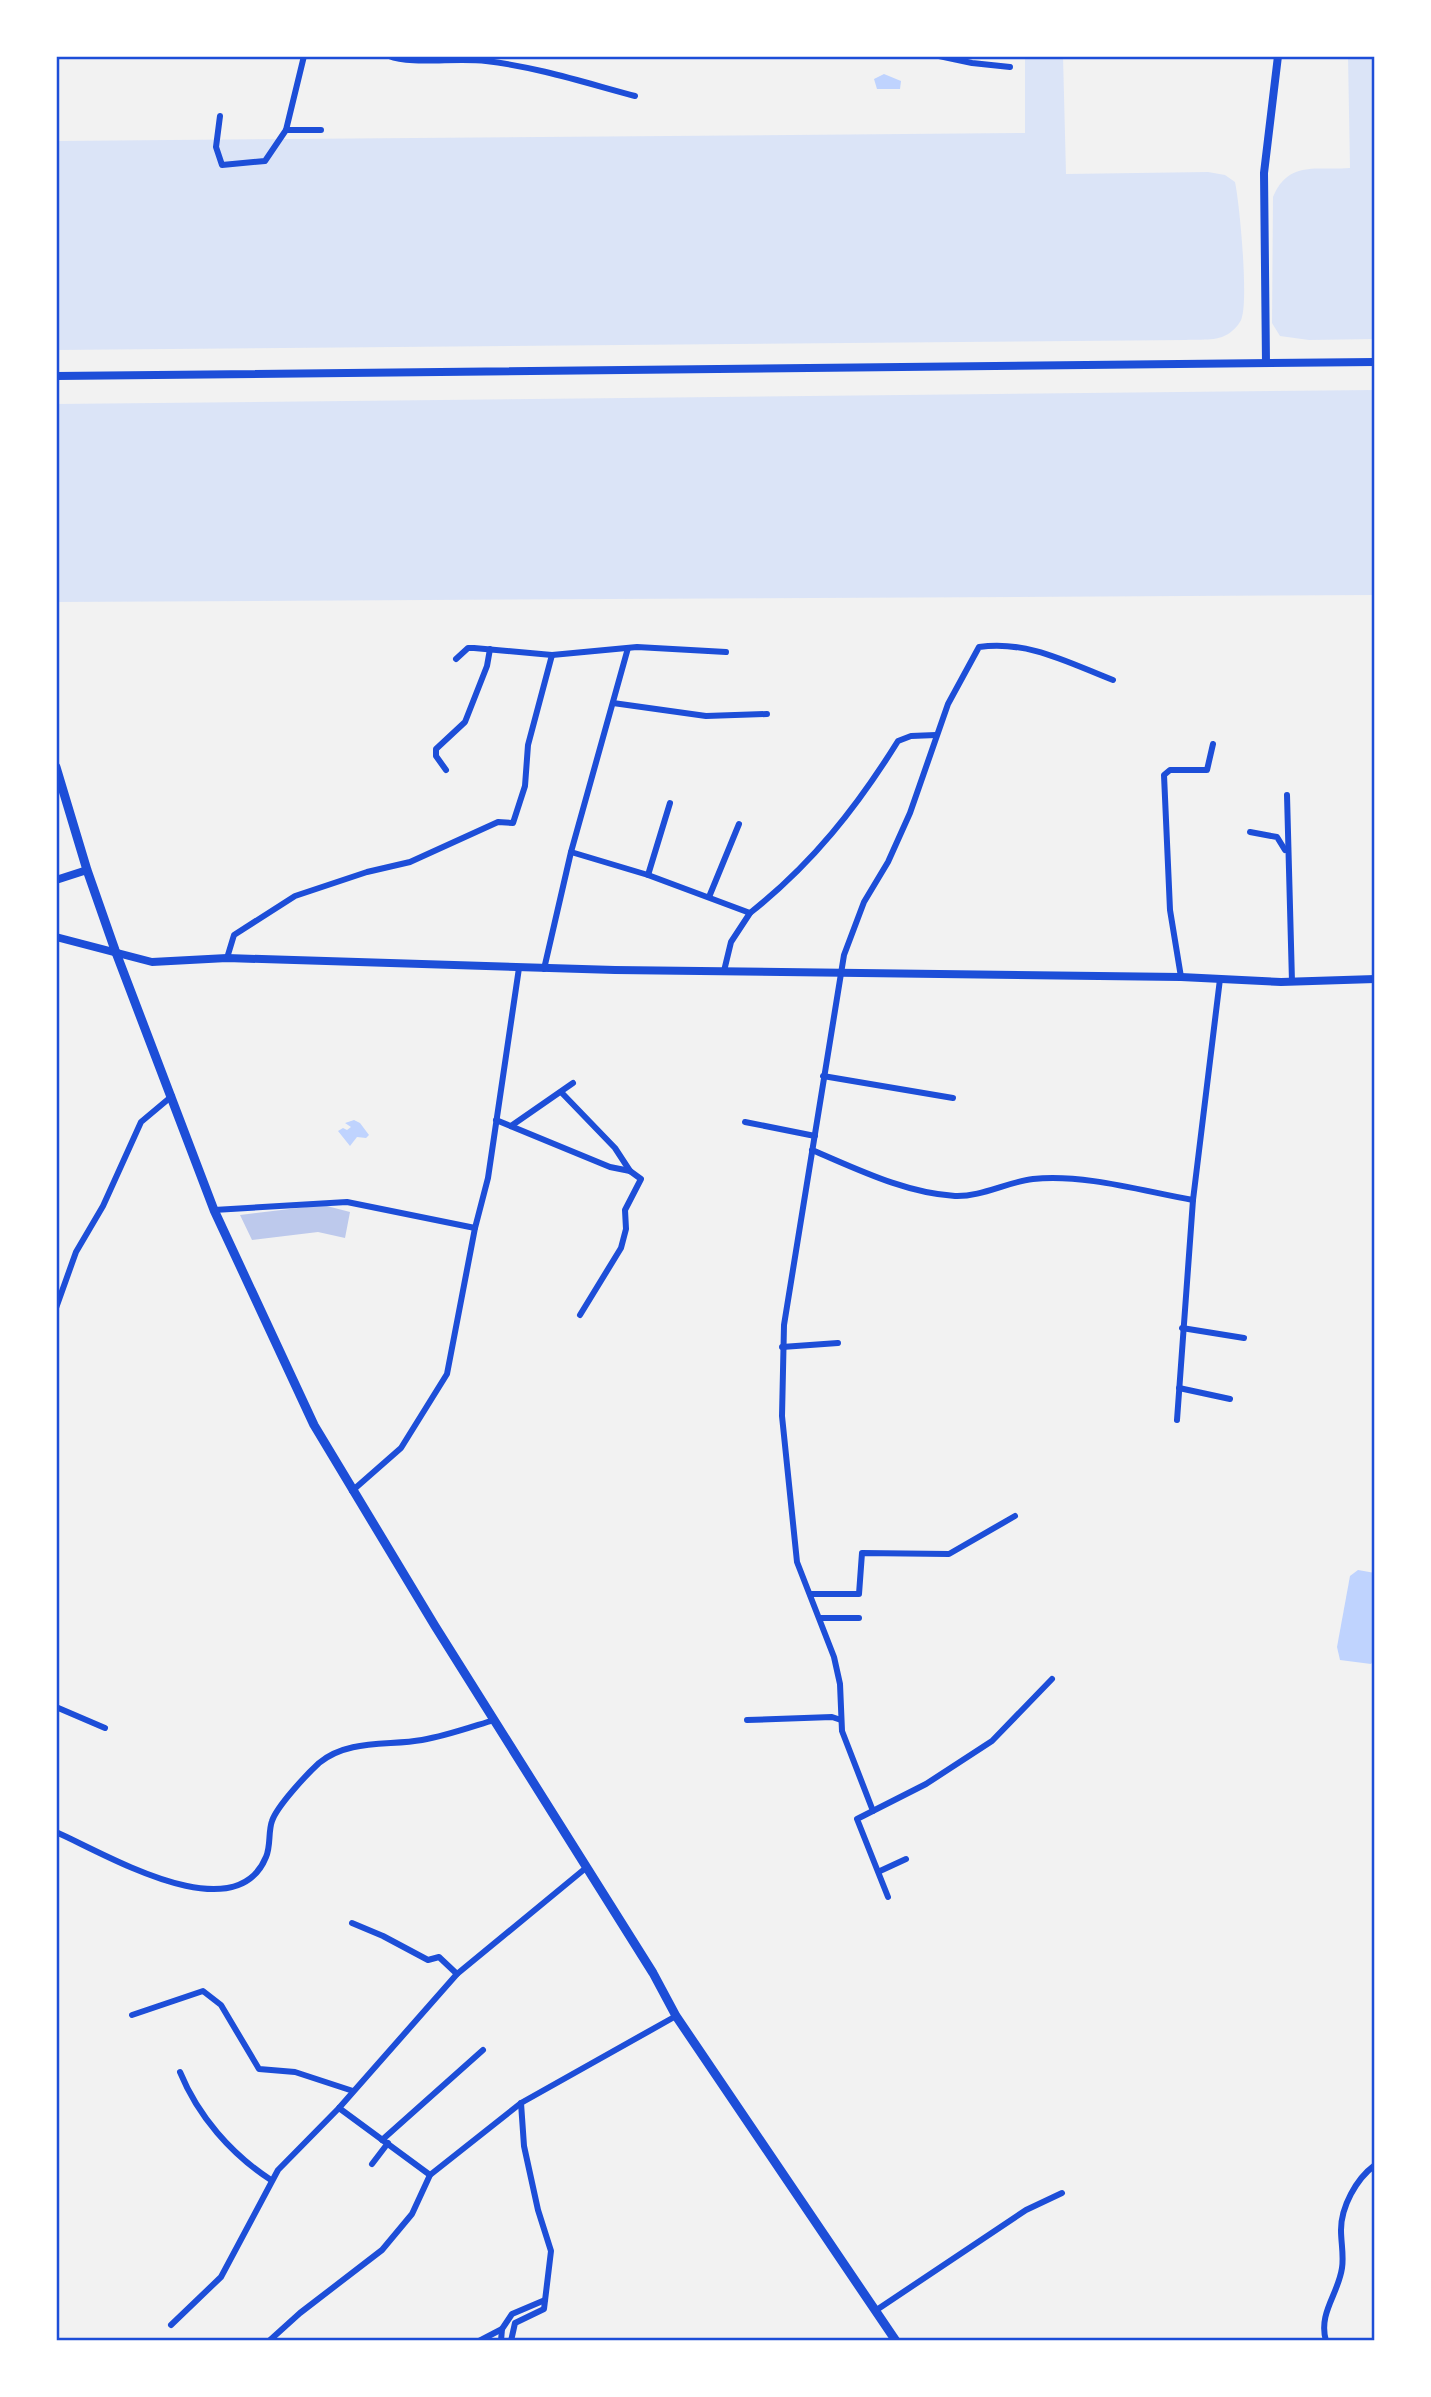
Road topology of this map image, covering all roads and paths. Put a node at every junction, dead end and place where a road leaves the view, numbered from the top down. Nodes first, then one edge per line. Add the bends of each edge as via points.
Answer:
1 (304, 56) edge
2 (389, 56) edge
3 (939, 56) edge
4 (1279, 56) edge
5 (1010, 66) dead end
6 (635, 96) dead end
7 (220, 116) dead end
8 (286, 130) junction
9 (321, 130) dead end
10 (1375, 362) edge
11 (1266, 363) junction
12 (56, 376) edge
13 (628, 648) junction
14 (490, 649) junction
15 (726, 652) dead end
16 (552, 655) junction
17 (456, 659) dead end
18 (1113, 681) dead end
19 (613, 703) junction
20 (767, 714) dead end
21 (936, 735) junction
22 (1213, 744) dead end
23 (56, 767) edge
24 (446, 770) dead end
25 (1287, 795) dead end
26 (670, 803) dead end
27 (739, 824) dead end
28 (1250, 832) dead end
29 (1286, 851) junction
30 (570, 852) junction
31 (86, 870) junction
32 (648, 875) junction
33 (56, 880) edge
34 (709, 897) junction
35 (750, 913) junction
36 (56, 937) edge
37 (115, 950) junction
38 (227, 958) junction
39 (519, 968) junction
40 (544, 969) junction
41 (724, 971) junction
42 (840, 972) junction
43 (1181, 977) junction
44 (1220, 979) junction
45 (1375, 979) edge
46 (1292, 982) junction
47 (823, 1076) junction
48 (573, 1083) dead end
49 (561, 1092) junction
50 (172, 1096) junction
51 (953, 1098) dead end
52 (496, 1121) junction
53 (746, 1122) dead end
54 (511, 1126) junction
55 (815, 1136) junction
56 (812, 1150) junction
57 (630, 1171) junction
58 (1193, 1200) junction
59 (214, 1210) junction
60 (475, 1228) junction
61 (56, 1308) edge
62 (580, 1315) dead end
63 (1182, 1328) junction
64 (1244, 1338) dead end
65 (838, 1343) dead end
66 (782, 1347) junction
67 (1179, 1388) junction
68 (1230, 1399) dead end
69 (1177, 1420) dead end
70 (352, 1491) junction
71 (1015, 1516) dead end
72 (810, 1594) junction
73 (820, 1618) junction
74 (859, 1618) dead end
75 (1052, 1679) dead end
76 (56, 1707) edge
77 (494, 1720) junction
78 (747, 1720) dead end
79 (841, 1720) junction
80 (105, 1728) dead end
81 (873, 1811) junction
82 (56, 1832) edge
83 (906, 1859) dead end
84 (587, 1867) junction
85 (880, 1871) junction
86 (888, 1898) dead end
87 (352, 1923) dead end
88 (457, 1974) junction
89 (132, 2015) dead end
90 (676, 2015) junction
91 (483, 2050) dead end
92 (180, 2073) dead end
93 (353, 2091) junction
94 (521, 2103) junction
95 (339, 2108) junction
96 (385, 2142) junction
97 (372, 2164) dead end
98 (1375, 2165) edge
99 (430, 2175) junction
100 (271, 2180) junction
101 (1062, 2193) dead end
102 (545, 2300) junction
103 (874, 2311) junction
104 (171, 2325) dead end
105 (502, 2329) junction
106 (270, 2341) edge
107 (479, 2341) edge
108 (501, 2341) edge
109 (511, 2341) edge
110 (896, 2341) edge
111 (1326, 2341) edge

1 - 8 street
2 - 6 street via 515,65
3 - 5 street
4 - 11 street via 1264,173
7 - 8 street via 216,148 222,165 230,167 265,161
8 - 9 street
10 - 11 street
11 - 12 street
13 - 15 street
13 - 16 street
13 - 19 street
14 - 16 street
14 - 17 street via 468,648
14 - 24 street via 465,722 436,749
16 - 38 street via 513,823 498,822 410,862 295,896 234,935
18 - 21 street via 1070,660 1038,651 979,647
19 - 20 street via 706,716
19 - 30 street
21 - 35 street via 898,741 843,824 787,884
21 - 42 street via 910,813 863,902
22 - 43 street via 1207,770 1170,770 1164,775 1170,910
23 - 31 main road
25 - 29 street
26 - 32 street
27 - 34 street
28 - 29 street via 1278,837
29 - 46 street
30 - 32 street
30 - 40 street
31 - 33 street
31 - 37 main road
32 - 34 street
34 - 35 street
35 - 41 street via 731,942
36 - 37 street
37 - 38 street via 152,962
37 - 50 main road
38 - 39 street
39 - 40 street
39 - 52 street
40 - 41 street
41 - 42 street
42 - 43 street
42 - 47 street
43 - 44 street
44 - 46 street
44 - 58 street
45 - 46 street
47 - 51 street
47 - 55 street
48 - 49 street
49 - 54 street
49 - 57 street via 620,1154
50 - 59 main road
50 - 61 street via 141,1122 103,1206 76,1252
52 - 54 street
52 - 60 street
53 - 55 street
54 - 57 street
55 - 56 street
56 - 58 street via 894,1184 956,1196 1010,1183 1057,1179
56 - 66 street
57 - 62 street via 641,1179 625,1210 621,1248
58 - 63 street
59 - 60 street via 347,1202
59 - 70 main road via 314,1425
60 - 70 street via 447,1374 401,1448
63 - 64 street
63 - 67 street
65 - 66 street
66 - 72 street via 782,1416 794,1546
67 - 68 street
67 - 69 street
70 - 77 main road
71 - 72 street via 949,1554 862,1553 859,1594
72 - 73 street
73 - 74 street
73 - 79 street via 839,1672
75 - 81 street via 992,1741 926,1784
76 - 80 street
77 - 82 street via 422,1740 356,1747 320,1762 275,1812 267,1857 255,1874 232,1889 195,1888 154,1877
77 - 84 main road
78 - 79 street
79 - 81 street
81 - 85 street via 857,1819
83 - 85 street
84 - 88 street
84 - 90 main road
85 - 86 street
87 - 88 street via 428,1960 439,1956
88 - 93 street
89 - 93 street via 204,1991 221,2005 259,2069 295,2072
90 - 94 street
90 - 103 main road
91 - 96 street
92 - 100 street via 208,2121 243,2160
93 - 95 street
94 - 99 street
94 - 102 street via 524,2146 551,2251
95 - 96 street
95 - 100 street
96 - 97 street
96 - 99 street
98 - 111 street via 1345,2203 1342,2270 1324,2319
99 - 106 street via 412,2214 382,2250
100 - 104 street via 221,2277
101 - 103 street via 1026,2210
102 - 105 street via 512,2314
102 - 109 street via 541,2312 515,2323
103 - 110 main road
105 - 107 street
105 - 108 street

